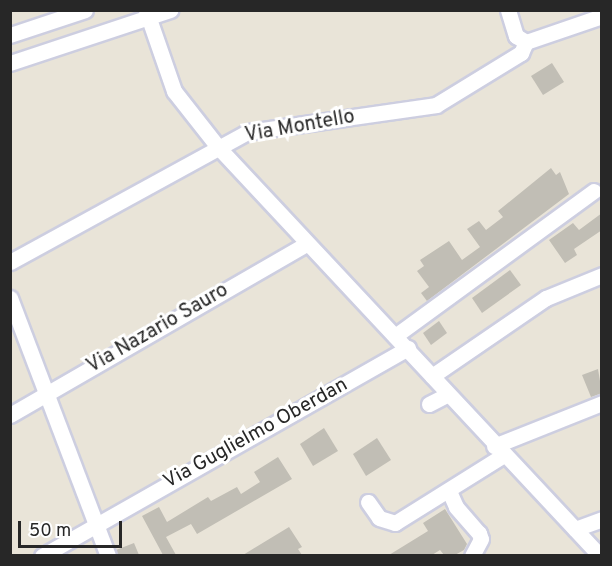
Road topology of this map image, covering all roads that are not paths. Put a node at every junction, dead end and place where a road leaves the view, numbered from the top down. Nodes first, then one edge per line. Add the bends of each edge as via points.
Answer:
1 (85, 10) edge
2 (170, 10) edge
3 (508, 10) edge
4 (147, 14) edge
5 (602, 16) edge
6 (10, 35) edge
7 (526, 42) junction
8 (10, 63) edge
9 (218, 147) junction
10 (594, 191) dead end
11 (306, 244) junction
12 (10, 262) edge
13 (602, 275) edge
14 (10, 298) edge
15 (395, 336) junction
16 (408, 348) junction
17 (432, 376) junction
18 (46, 394) junction
19 (447, 395) junction
20 (602, 403) edge
21 (429, 404) dead end
22 (10, 415) edge
23 (499, 450) junction
24 (449, 491) junction
25 (368, 502) dead end
26 (602, 519) edge
27 (96, 524) junction
28 (575, 529) junction
29 (42, 555) edge
30 (108, 555) edge
31 (472, 555) edge
32 (600, 555) edge

1 - 6 street
2 - 4 street
3 - 7 street via 516,36
4 - 8 street
4 - 9 street via 174,91
5 - 7 street, Via Montello
7 - 9 street, Via Montello via 521,53 436,105 247,132
9 - 11 street
9 - 12 street, Via Montello
10 - 15 street
11 - 15 street
11 - 18 street, Via Nazario Sauro
13 - 17 street via 546,298
14 - 18 street
15 - 16 street
16 - 17 street
16 - 27 street, Via Guglielmo Oberdan
17 - 19 street
18 - 22 street, Via Nazario Sauro
18 - 27 street
19 - 21 street
19 - 23 street
20 - 23 street
23 - 24 street
23 - 28 street
24 - 25 street via 395,523 379,518
24 - 31 street via 456,507 479,533 481,539
26 - 28 street
27 - 29 street, Via Guglielmo Oberdan
27 - 30 street
28 - 32 street

